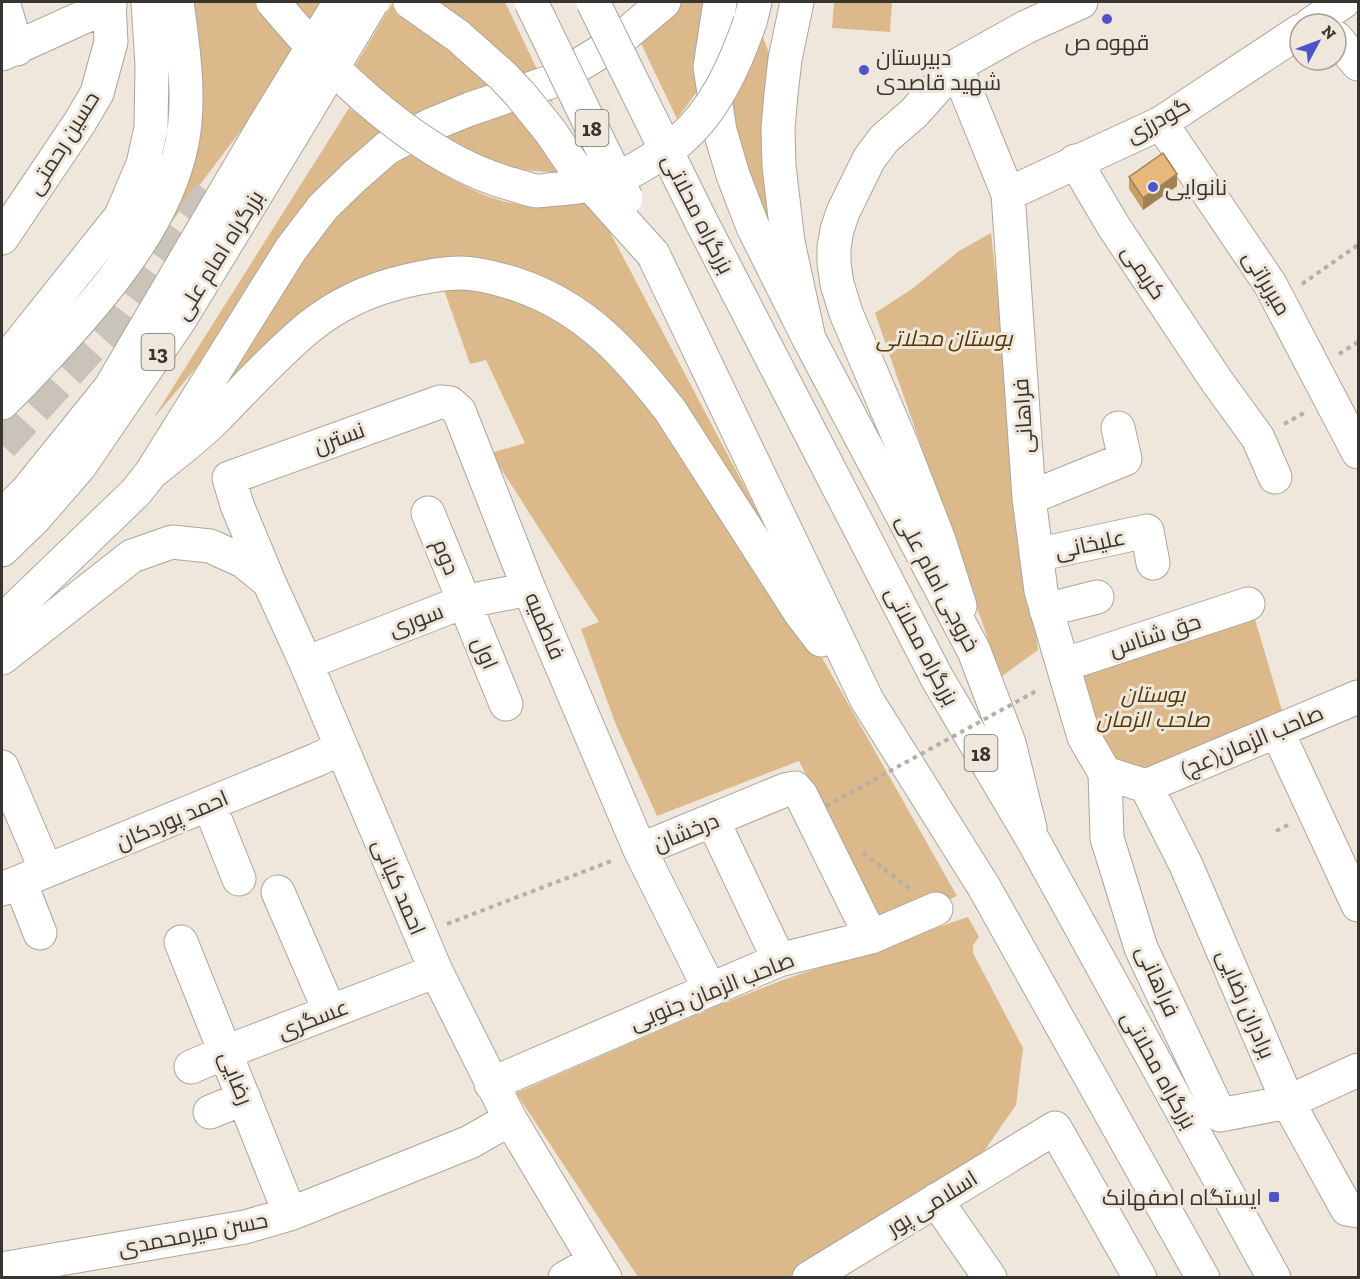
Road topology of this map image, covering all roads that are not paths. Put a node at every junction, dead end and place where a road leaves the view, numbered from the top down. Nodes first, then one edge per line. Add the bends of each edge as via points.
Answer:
1 (3, 2) edge
2 (148, 2) edge
3 (177, 2) edge
4 (273, 2) edge
5 (340, 2) edge
6 (372, 2) edge
7 (410, 2) edge
8 (531, 2) edge
9 (593, 2) edge
10 (664, 2) edge
11 (720, 2) edge
12 (797, 2) edge
13 (1081, 2) edge
14 (110, 3) edge
15 (752, 12) edge
16 (1027, 14) edge
17 (1288, 44) edge
18 (9, 51) edge
19 (1348, 52) edge
20 (1359, 64) edge
21 (956, 66) junction
22 (1161, 123) junction
23 (278, 131) junction
24 (1075, 161) junction
25 (1008, 194) junction
26 (2, 238) edge
27 (653, 254) junction
28 (808, 339) junction
29 (2, 365) edge
30 (2, 403) edge
31 (450, 403) joint
32 (1118, 428) dead end
33 (1359, 452) edge
34 (151, 473) junction
35 (1275, 477) dead end
36 (229, 478) joint
37 (1029, 498) junction
38 (428, 513) dead end
39 (2, 514) edge
40 (2, 549) edge
41 (1036, 555) junction
42 (1153, 563) dead end
43 (97, 582) junction
44 (269, 582) junction
45 (529, 588) junction
46 (1097, 597) dead end
47 (463, 602) junction
48 (1248, 604) dead end
49 (1046, 610) junction
50 (6, 617) edge
51 (974, 651) junction
52 (2, 658) edge
53 (306, 663) junction
54 (1063, 665) junction
55 (1359, 697) edge
56 (867, 700) junction
57 (506, 704) dead end
58 (1278, 731) junction
59 (340, 748) junction
60 (2, 767) edge
61 (1105, 773) junction
62 (1146, 786) junction
63 (209, 804) junction
64 (713, 821) junction
65 (1034, 842) junction
66 (640, 850) junction
67 (239, 879) dead end
68 (23, 880) edge
69 (278, 892) dead end
70 (1359, 905) edge
71 (936, 909) road end
72 (40, 933) dead end
73 (871, 937) junction
74 (182, 942) dead end
75 (779, 960) junction
76 (435, 971) junction
77 (710, 990) junction
78 (330, 1012) junction
79 (226, 1052) junction
80 (191, 1067) dead end
81 (1359, 1070) edge
82 (491, 1084) junction
83 (244, 1098) junction
84 (1288, 1102) junction
85 (210, 1112) dead end
86 (510, 1119) junction
87 (936, 1200) junction
88 (1359, 1210) edge
89 (290, 1214) junction
90 (2, 1269) edge
91 (600, 1269) edge
92 (831, 1272) edge
93 (565, 1278) edge
94 (990, 1278) edge
95 (1140, 1278) edge
96 (1203, 1278) edge
97 (1274, 1278) edge

1 - 18 main road
2 - 29 main road via 151,128 143,164 121,216
3 - 30 main road via 186,97 183,142 161,204 103,295
4 - 15 main road, bridge via 359,92 403,127 445,156 490,179 536,190 602,184 633,172 679,141 723,85 737,59
5 - 23 main road, bridge
6 - 23 main road, بزرگراه امام علی / 13, bridge
7 - 27 main road, bridge via 458,36 514,88 573,165
8 - 27 main road, 18, bridge
9 - 65 main road, بزرگراه محلاتی / 18, bridge via 700,221 937,678
10 - 34 main road via 618,41 553,81 433,124 387,148 354,176 291,249
11 - 28 main road via 710,67 720,131 753,227
12 - 28 main road via 780,94 779,166 788,242
13 - 16 main road
14 - 18 main road
14 - 26 main road, حسین رحمتی via 111,42 97,93
16 - 21 main road
17 - 22 main road, گودرزی
19 - 20 main road
21 - 25 main road, فراهانی
21 - 51 main road via 869,159 843,212 834,263 846,313 939,540
22 - 24 main road, گودرزی
22 - 33 main road, میربراتی via 1279,300
23 - 39 main road via 110,388 26,492
23 - 40 main road, بزرگراه امام علی / 13 via 179,321 80,466
24 - 25 main road, گودرزی
24 - 35 main road, کریمی via 1114,227 1258,438
25 - 37 main road, فراهانی
27 - 56 main road, 18
28 - 51 main road, خروجی امام علی
31 - 36 main road, نسترن via 440,402
31 - 45 main road, فاطمیه via 459,411
32 - 37 main road via 1125,459
34 - 50 main road
34 - 56 main road via 212,422 270,361 341,306 367,293 427,277 461,273 502,280 567,306 617,348 646,379 801,614
36 - 44 main road, احمد کیانی
37 - 41 main road, فراهانی
38 - 47 main road, دوم
41 - 42 main road, علیخانی via 1147,531
41 - 49 main road, فراهانی
43 - 44 main road via 132,556 172,542 210,546 243,561
43 - 50 main road
43 - 52 main road
44 - 53 main road, احمد کیانی
45 - 47 main road, سوری
45 - 66 main road, فاطمیه
46 - 49 main road
47 - 53 main road, سوری
47 - 57 main road, اول
48 - 54 main road, حق شناس
49 - 54 main road, فراهانی
51 - 65 main road, خروجی امام علی via 1009,743
53 - 59 main road, احمد کیانی
54 - 61 main road, فراهانی via 1084,737
55 - 58 main road, صاحب الزمان(عج)
56 - 96 main road, 18 via 984,886
58 - 62 main road, صاحب الزمان(عج)
58 - 70 main road
59 - 63 main road, احمد پوردکان
59 - 76 main road, احمد کیانی
60 - 68 main road
61 - 62 main road
61 - 84 main road, فراهانی via 1107,838 1141,948 1220,1115
62 - 84 main road, برادران رضایی via 1186,865
63 - 67 main road
63 - 68 main road, احمد پوردکان
64 - 66 main road, درخشان
64 - 73 main road, درخشان via 795,788
64 - 75 main road
65 - 97 main road, بزرگراه محلاتی / 18
66 - 77 main road, فاطمیه
68 - 72 main road
69 - 78 main road
71 - 73 main road, صاحب الزمان جنوبی
73 - 75 main road, صاحب الزمان جنوبی
74 - 79 main road, رضایی
75 - 77 main road, صاحب الزمان جنوبی
76 - 78 main road, عسگری
76 - 82 main road, احمد کیانی
77 - 82 main road, صاحب الزمان جنوبی
78 - 79 main road, عسگری
79 - 80 main road, عسگری
79 - 83 main road, رضایی
81 - 84 main road
82 - 86 main road, احمد کیانی
83 - 85 main road
83 - 89 main road, رضایی
84 - 88 main road, برادران رضایی via 1347,1209
86 - 89 main road, حسن میرمحمدی via 470,1142
86 - 91 main road, احمد کیانی
87 - 92 main road, اسلامی پور
87 - 94 main road
87 - 95 main road, اسلامی پور via 1055,1128
89 - 90 main road, حسن میرمحمدی via 245,1227
91 - 93 main road

